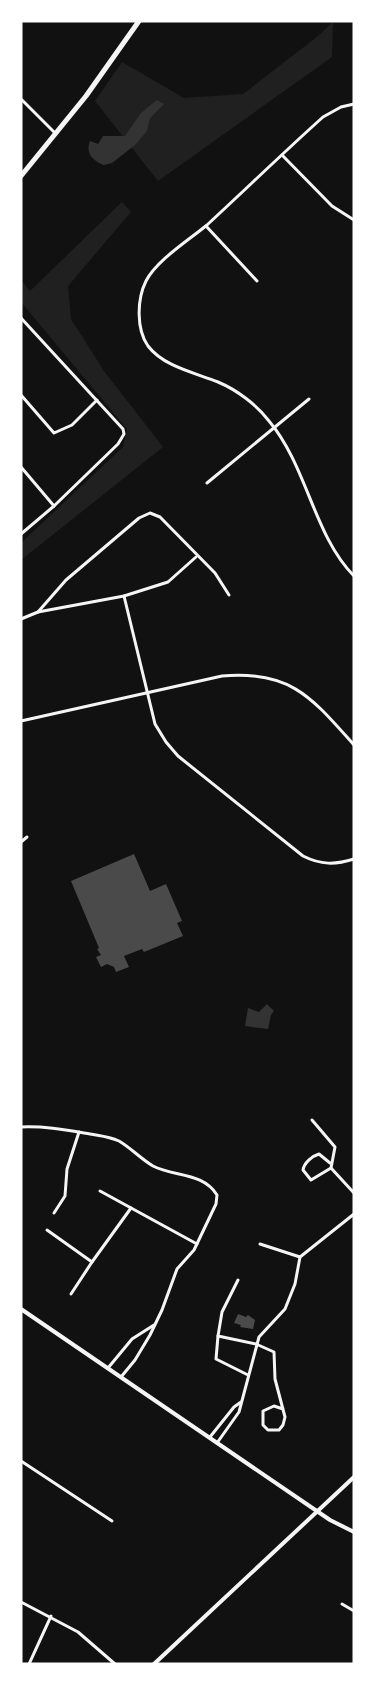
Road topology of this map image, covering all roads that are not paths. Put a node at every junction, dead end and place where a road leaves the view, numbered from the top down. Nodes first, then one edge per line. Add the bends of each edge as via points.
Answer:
1 (139, 21) edge
2 (21, 99) edge
3 (354, 104) edge
4 (55, 133) junction
5 (282, 155) junction
6 (21, 176) edge
7 (354, 220) edge
8 (206, 226) junction
9 (257, 281) dead end
10 (21, 318) edge
11 (21, 395) edge
12 (309, 398) dead end
13 (97, 400) junction
14 (273, 427) junction
15 (21, 468) edge
16 (207, 483) dead end
17 (54, 506) junction
18 (21, 534) edge
19 (196, 557) junction
20 (354, 576) edge
21 (229, 595) dead end
22 (124, 596) junction
23 (38, 612) junction
24 (21, 618) edge
25 (147, 692) junction
26 (21, 721) edge
27 (354, 745) edge
28 (27, 837) dead end
29 (21, 842) edge
30 (354, 859) edge
31 (312, 1120) dead end
32 (21, 1127) edge
33 (78, 1132) junction
34 (330, 1163) junction
35 (331, 1168) junction
36 (100, 1191) dead end
37 (354, 1193) edge
38 (131, 1208) junction
39 (54, 1213) dead end
40 (354, 1214) edge
41 (47, 1230) dead end
42 (197, 1244) junction
43 (260, 1244) dead end
44 (300, 1257) junction
45 (92, 1262) junction
46 (238, 1280) dead end
47 (71, 1294) dead end
48 (21, 1309) edge
49 (154, 1324) junction
50 (218, 1336) junction
51 (256, 1344) junction
52 (108, 1368) junction
53 (248, 1375) junction
54 (121, 1377) junction
55 (242, 1401) junction
56 (283, 1409) junction
57 (210, 1437) junction
58 (218, 1442) junction
59 (21, 1461) edge
60 (354, 1477) edge
61 (318, 1511) junction
62 (112, 1521) dead end
63 (354, 1532) edge
64 (21, 1602) edge
65 (342, 1604) dead end
66 (354, 1611) edge
67 (51, 1616) junction
68 (28, 1664) edge
69 (114, 1664) edge
70 (154, 1664) edge

1 - 4 main road via 86,96
2 - 4 street
3 - 5 street via 323,117
4 - 6 main road
5 - 7 street via 332,206
5 - 8 street
8 - 9 street
8 - 14 street via 146,280 139,302 143,333 148,346 157,354 249,401
10 - 13 street
11 - 13 street via 54,433 72,425
12 - 14 street
13 - 17 street via 124,434 118,444
14 - 16 street
14 - 20 street via 292,455 335,550
15 - 17 street
17 - 18 street
19 - 21 street via 215,573
19 - 22 street via 168,582
19 - 23 street via 160,517 150,514 139,518 66,580
22 - 23 street
22 - 25 street
23 - 24 street
25 - 26 street
25 - 27 street via 222,676 268,677 310,697
25 - 30 street via 155,724 178,756 304,856 318,863 331,864
28 - 29 street
31 - 34 street via 335,1147
32 - 33 street via 42,1126
33 - 39 street via 65,1196
33 - 42 street via 103,1134 153,1166 204,1182 217,1195 216,1204
34 - 35 street
34 - 35 street via 319,1154 308,1161 303,1170 311,1180
35 - 37 street
36 - 38 street
38 - 42 street
38 - 45 street
40 - 44 street
41 - 45 street
42 - 49 street via 177,1269
43 - 44 street
44 - 51 street via 295,1284 284,1309 258,1336
45 - 47 street
46 - 50 street via 222,1312
48 - 52 street
49 - 52 street via 132,1339
49 - 54 street via 143,1348
50 - 51 street
50 - 53 street via 216,1359
51 - 53 street
51 - 56 street via 274,1352 275,1379
52 - 54 street
53 - 55 street
54 - 57 street
55 - 57 street
55 - 58 street
56 - 56 street via 283,1425 279,1430 268,1430 263,1425 263,1411 274,1406
57 - 58 street
58 - 61 street
59 - 62 street
60 - 61 street
61 - 63 street
61 - 70 street
64 - 67 street
65 - 66 street
67 - 68 street
67 - 69 street via 78,1632

